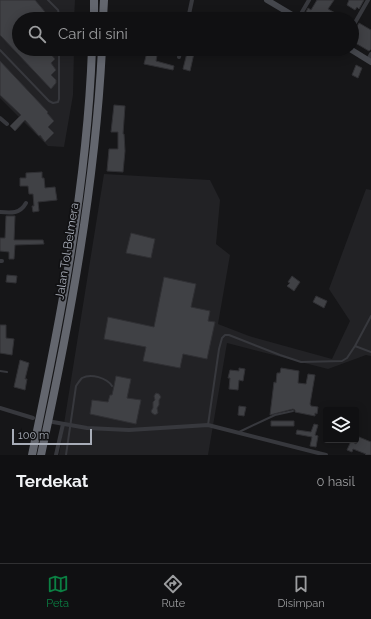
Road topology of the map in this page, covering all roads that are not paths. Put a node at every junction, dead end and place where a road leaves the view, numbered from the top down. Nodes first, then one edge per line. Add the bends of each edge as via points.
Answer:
1 (48, 0) edge
2 (94, 0) edge
3 (104, 0) edge
4 (192, 0) edge
5 (267, 0) edge
6 (309, 0) edge
7 (368, 0) edge
8 (58, 12) edge
9 (94, 12) edge
10 (103, 12) edge
11 (189, 12) edge
12 (287, 12) edge
13 (302, 12) edge
14 (359, 16) edge
15 (0, 50) edge
16 (359, 54) edge
17 (59, 56) edge
18 (91, 56) edge
19 (101, 56) edge
20 (370, 59) edge
21 (0, 118) edge
22 (7, 124) dead end
23 (26, 203) dead end
24 (0, 212) edge
25 (371, 316) edge
26 (355, 346) junction
27 (371, 352) edge
28 (0, 371) edge
29 (7, 372) dead end
30 (112, 386) dead end
31 (0, 408) edge
32 (293, 411) dead end
33 (33, 418) dead end
34 (53, 422) dead end
35 (63, 424) junction
36 (208, 425) junction
37 (71, 426) junction
38 (238, 432) junction
39 (32, 455) edge
40 (41, 455) edge
41 (56, 455) edge
42 (66, 455) edge
43 (326, 455) edge

1 - 8 lane
2 - 9 highway
3 - 10 highway
4 - 11 street
5 - 12 main road
6 - 13 street
7 - 14 street
15 - 17 lane via 49,101 56,103 59,99
16 - 20 main road
18 - 39 highway, Jalan Tol Belmera via 85,145 70,257
19 - 40 highway, Jalan Tol Belmera via 94,155 80,256
21 - 22 street
23 - 24 street via 18,211
25 - 26 lane
26 - 27 lane
26 - 36 lane via 342,361 302,362 229,335 223,336
28 - 29 lane
30 - 37 lane via 110,382 99,378 87,376 81,379 76,386
31 - 33 street
32 - 38 lane via 275,415
34 - 35 street
35 - 37 street
35 - 41 street
36 - 37 street via 129,430
36 - 38 street
37 - 42 lane
38 - 43 street

